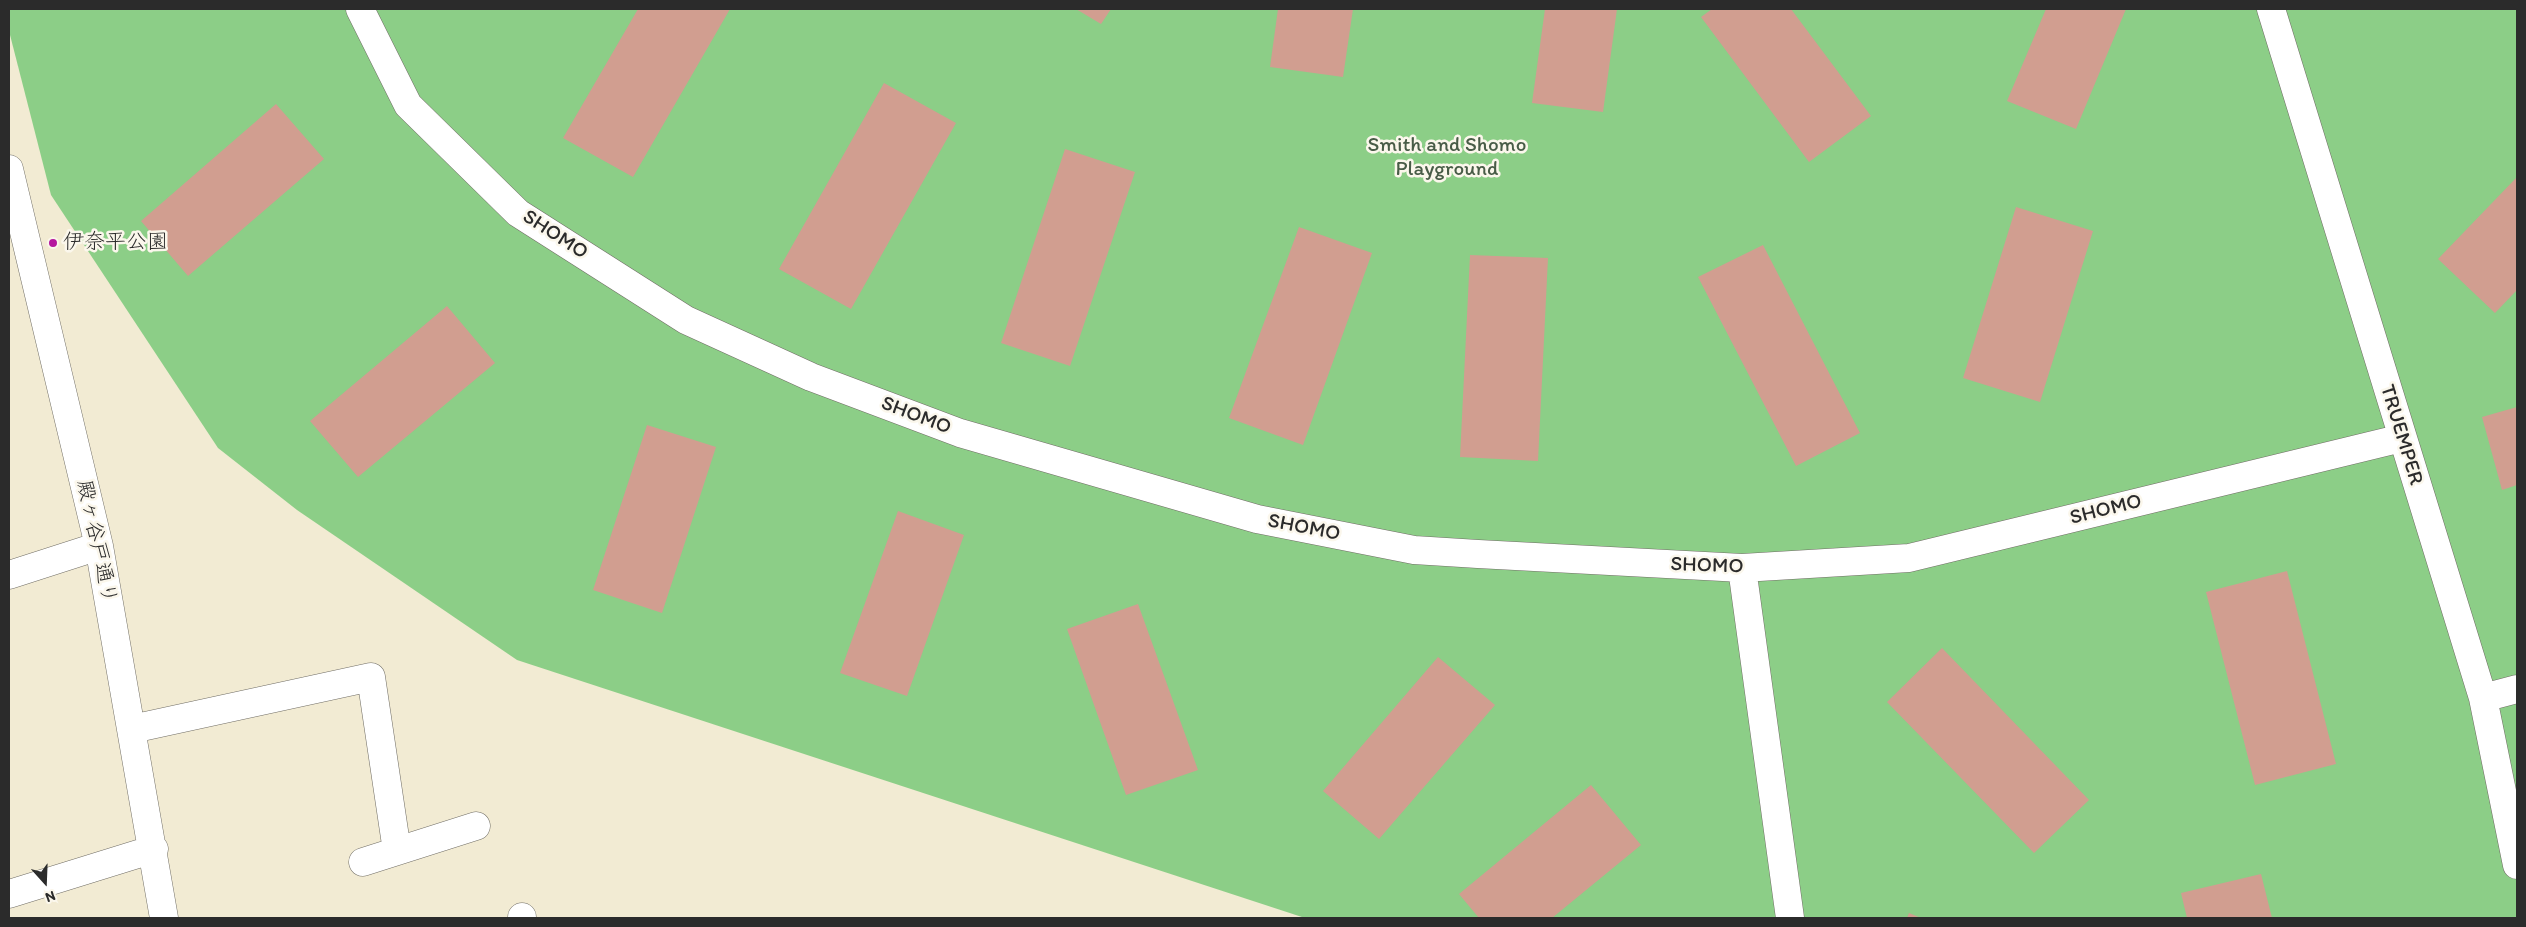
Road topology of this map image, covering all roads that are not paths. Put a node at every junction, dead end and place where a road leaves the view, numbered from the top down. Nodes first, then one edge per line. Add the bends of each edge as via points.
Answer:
1 (360, 9) edge
2 (2271, 9) edge
3 (9, 169) edge
4 (2402, 438) junction
5 (99, 546) junction
6 (1742, 568) junction
7 (9, 574) edge
8 (2517, 689) edge
9 (2483, 698) junction
10 (132, 729) junction
11 (476, 826) dead end
12 (154, 849) junction
13 (397, 851) junction
14 (364, 862) dead end
15 (2517, 865) edge
16 (9, 894) edge
17 (164, 918) edge
18 (1790, 918) edge

1 - 6 street, SHOMO via 408,105 518,213 686,320 811,377 960,433 1264,521 1414,550
2 - 4 street, TRUEMPER
3 - 5 street, 殿ヶ谷戸通り
4 - 6 street, SHOMO via 1910,558
4 - 9 street, TRUEMPER
5 - 7 street
5 - 10 street, 殿ヶ谷戸通り
6 - 18 street
8 - 9 street
9 - 15 street, TRUEMPER
10 - 12 street, 殿ヶ谷戸通り
10 - 13 street via 370,677
11 - 13 street
12 - 16 street
12 - 17 street, 殿ヶ谷戸通り
13 - 14 street

